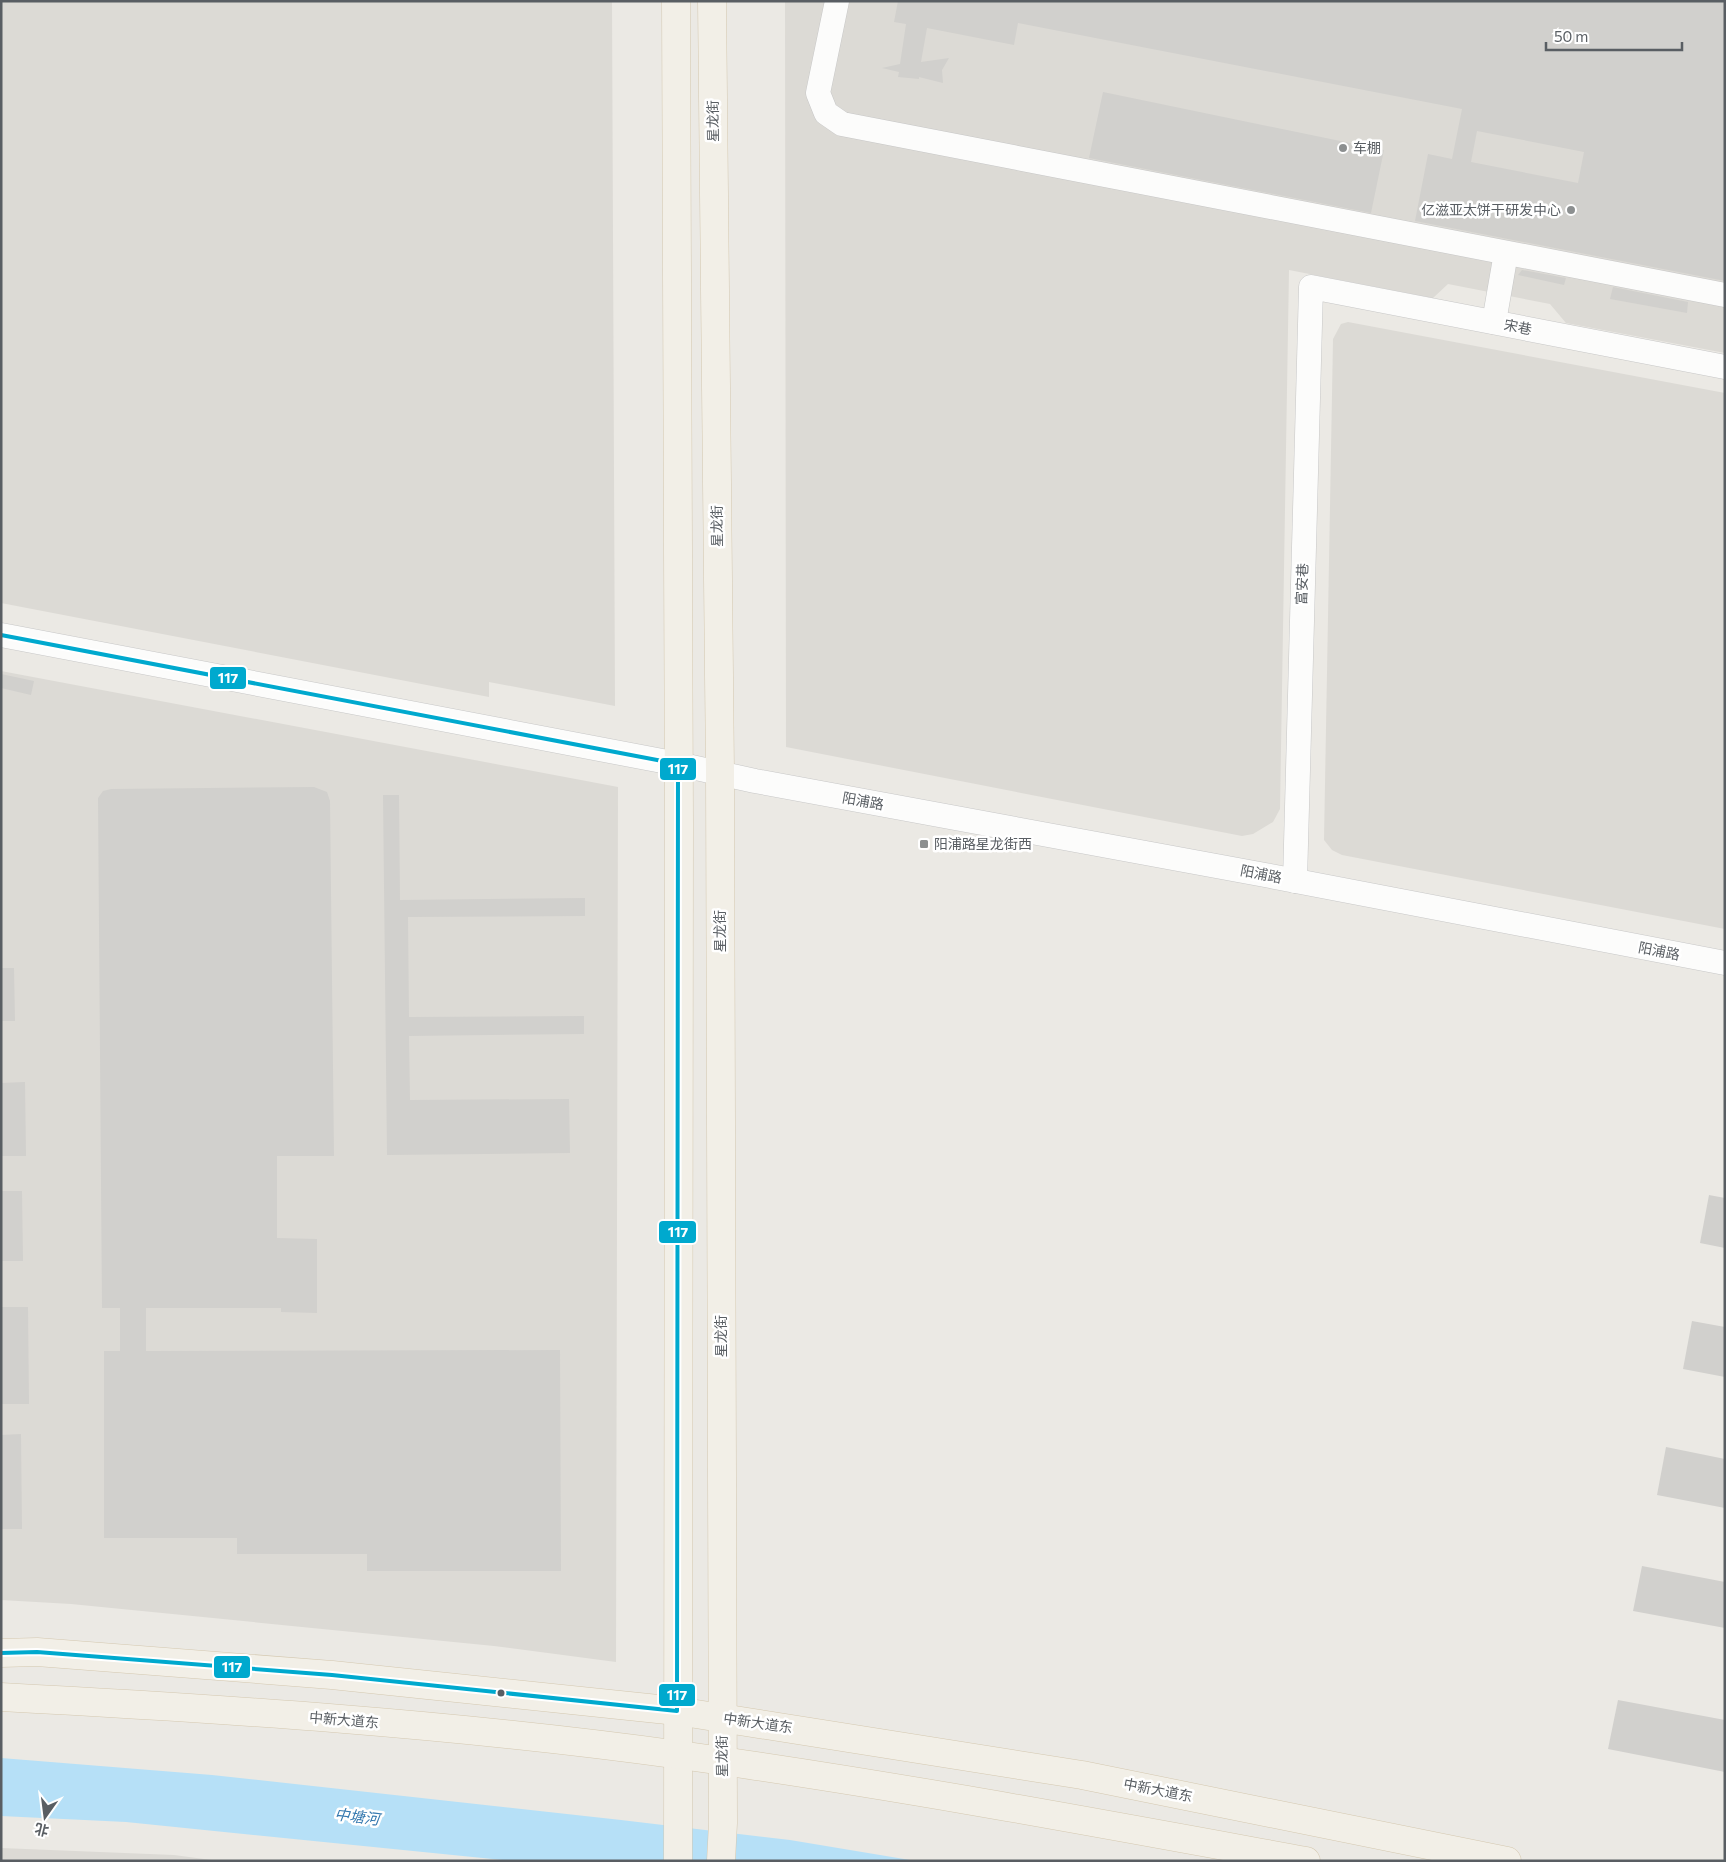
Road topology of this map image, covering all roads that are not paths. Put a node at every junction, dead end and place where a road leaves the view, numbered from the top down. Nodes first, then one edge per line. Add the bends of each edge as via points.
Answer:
1 (676, 1) edge
2 (712, 1) edge
3 (837, 1) edge
4 (1506, 253) junction
5 (1311, 287) joint
6 (1725, 295) edge
7 (1494, 322) junction
8 (1725, 367) edge
9 (1, 635) edge
10 (678, 764) junction
11 (720, 772) junction
12 (1295, 881) junction
13 (1725, 963) edge
14 (1, 1653) edge
15 (1, 1697) edge
16 (677, 1711) junction
17 (722, 1718) junction
18 (679, 1755) junction
19 (722, 1762) junction
20 (678, 1861) edge
21 (721, 1861) edge
22 (1306, 1861) edge
23 (1507, 1861) edge

1 - 10 main road
2 - 11 main road, 星龙街
3 - 4 street via 818,93 826,112 842,124
4 - 6 street
4 - 7 street
5 - 7 street, 宋巷
5 - 12 street, 富安巷
7 - 8 street, 宋巷
9 - 10 street, 阳浦路
10 - 11 street, 阳浦路
10 - 16 main road
11 - 12 street, 阳浦路
11 - 17 main road, 星龙街
12 - 13 street, 阳浦路
14 - 16 main road, 中新大道东 via 37,1652 332,1675
15 - 18 main road, 中新大道东 via 209,1708
16 - 17 main road, 中新大道东
16 - 18 main road
17 - 19 main road, 星龙街
17 - 23 main road, 中新大道东 via 1082,1775
18 - 19 main road, 中新大道东
18 - 20 main road
19 - 21 main road, 星龙街
19 - 22 main road, 中新大道东 via 1040,1812

